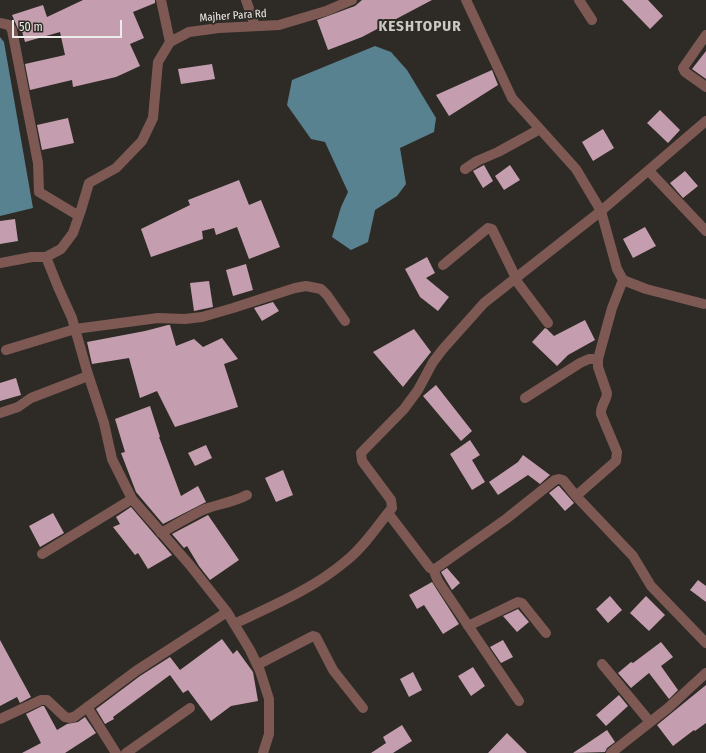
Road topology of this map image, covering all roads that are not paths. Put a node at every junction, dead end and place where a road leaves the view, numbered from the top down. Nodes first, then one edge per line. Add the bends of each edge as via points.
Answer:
1 (161, 0) edge
2 (246, 0) edge
3 (352, 0) edge
4 (466, 0) edge
5 (578, 0) edge
6 (592, 20) dead end
7 (0, 23) edge
8 (255, 26) junction
9 (706, 35) edge
10 (170, 42) junction
11 (706, 87) edge
12 (705, 124) edge
13 (540, 129) junction
14 (464, 169) dead end
15 (649, 171) junction
16 (601, 212) junction
17 (79, 216) junction
18 (706, 231) edge
19 (46, 257) junction
20 (0, 263) edge
21 (443, 265) dead end
22 (516, 279) junction
23 (623, 280) junction
24 (704, 304) dead end
25 (346, 321) dead end
26 (548, 323) dead end
27 (75, 329) junction
28 (6, 350) dead end
29 (598, 359) junction
30 (88, 376) junction
31 (525, 398) dead end
32 (0, 413) edge
33 (247, 495) dead end
34 (576, 496) junction
35 (132, 499) junction
36 (388, 513) junction
37 (161, 533) junction
38 (42, 554) dead end
39 (433, 569) junction
40 (227, 612) junction
41 (234, 624) junction
42 (468, 626) junction
43 (546, 633) dead end
44 (706, 643) edge
45 (602, 664) dead end
46 (257, 665) junction
47 (706, 673) edge
48 (519, 701) dead end
49 (87, 707) junction
50 (190, 708) dead end
51 (363, 708) dead end
52 (0, 719) edge
53 (650, 722) junction
54 (116, 753) edge
55 (126, 753) edge
56 (263, 753) edge
57 (612, 753) edge

1 - 10 street
2 - 8 street
3 - 8 street, Majher Para Rd via 279,25
4 - 13 street via 512,98
5 - 6 street
7 - 17 street via 9,24 12,30 38,163 39,192
8 - 10 street, Majher Para Rd via 189,32
9 - 11 street via 683,68
10 - 17 street via 158,62 153,118 142,141 116,168 89,183
12 - 15 street
13 - 14 street
13 - 16 street via 576,169
15 - 16 street
15 - 18 street
16 - 22 street
16 - 23 street via 617,269
17 - 19 street via 73,233 61,249
19 - 20 street
19 - 27 street
21 - 22 street via 490,228
22 - 26 street
22 - 36 street via 484,303 443,349 404,409 361,453 362,461 391,500 392,508
23 - 24 street via 646,289
23 - 29 street via 612,308
25 - 27 street via 321,289 306,286 202,317 158,318
27 - 28 street
27 - 30 street
29 - 31 street via 580,363
29 - 34 street via 606,393 600,411 617,457 616,461
30 - 32 street via 31,398 18,408
30 - 35 street via 104,423 112,459
33 - 37 street via 194,514
34 - 39 street via 563,480 555,480 506,519
34 - 44 street via 634,556 651,586
35 - 37 street
35 - 38 street
36 - 39 street
36 - 41 street via 358,549 335,570 280,602
37 - 40 street
39 - 42 street via 438,581
40 - 41 street
40 - 49 street via 136,671
41 - 46 street
42 - 43 street via 518,602 522,603
42 - 48 street
45 - 53 street
46 - 51 street via 313,636 316,637 333,670
46 - 56 street via 269,699 269,734
47 - 53 street
49 - 52 street via 69,718 46,700 41,700
49 - 54 street
50 - 55 street
53 - 57 street

